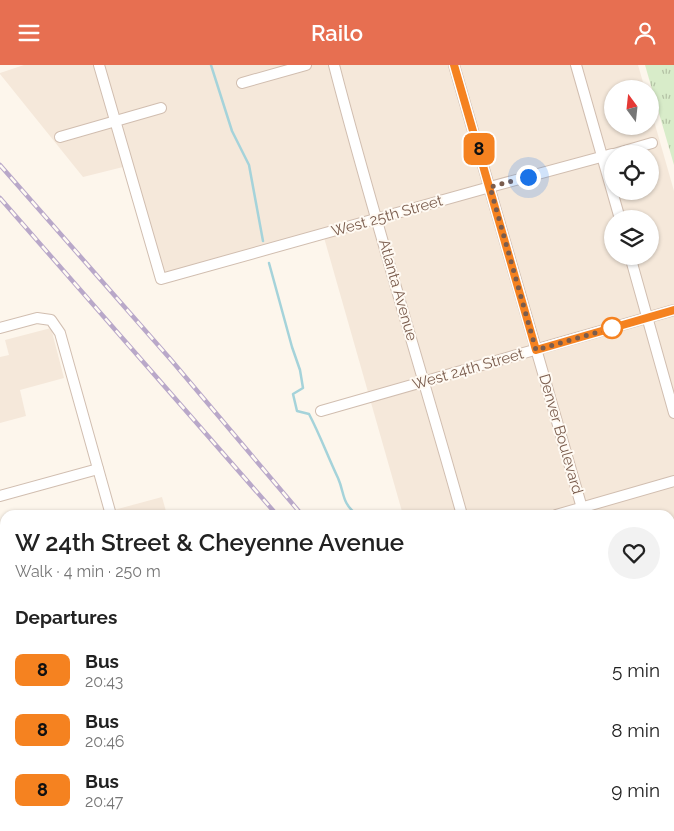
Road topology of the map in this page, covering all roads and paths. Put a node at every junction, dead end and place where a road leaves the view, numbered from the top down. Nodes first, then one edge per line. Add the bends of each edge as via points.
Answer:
1 (99, 65) edge
2 (306, 65) edge
3 (334, 65) edge
4 (454, 65) edge
5 (576, 65) edge
6 (242, 83) dead end
7 (161, 108) dead end
8 (114, 122) junction
9 (60, 137) dead end
10 (652, 143) dead end
11 (606, 145) edge
12 (645, 145) edge
13 (604, 157) edge
14 (490, 187) junction
15 (377, 219) junction
16 (633, 265) edge
17 (674, 310) edge
18 (648, 318) junction
19 (0, 328) edge
20 (536, 350) junction
21 (425, 381) junction
22 (320, 411) dead end
23 (674, 413) edge
24 (98, 469) junction
25 (674, 481) edge
26 (0, 497) edge
27 (110, 510) edge
28 (461, 510) edge
29 (583, 510) edge
30 (586, 510) edge

1 - 8 street
2 - 6 street
3 - 15 street, Atlanta Avenue
4 - 14 street, Denver Boulevard
5 - 11 street
7 - 8 street
8 - 9 street
8 - 15 street, West 25th Street via 161,279
10 - 12 street, West 25th Street
13 - 14 street, West 25th Street
14 - 15 street, West 25th Street
14 - 20 street, Denver Boulevard
15 - 21 street, Atlanta Avenue
16 - 18 street
17 - 18 street, West 24th Street
18 - 20 street, West 24th Street
18 - 23 street
19 - 24 street via 37,318 51,320 60,333
20 - 21 street, West 24th Street
20 - 29 street, Denver Boulevard
21 - 22 street, West 24th Street
21 - 28 street, Atlanta Avenue
24 - 26 street
24 - 27 street
25 - 30 street

